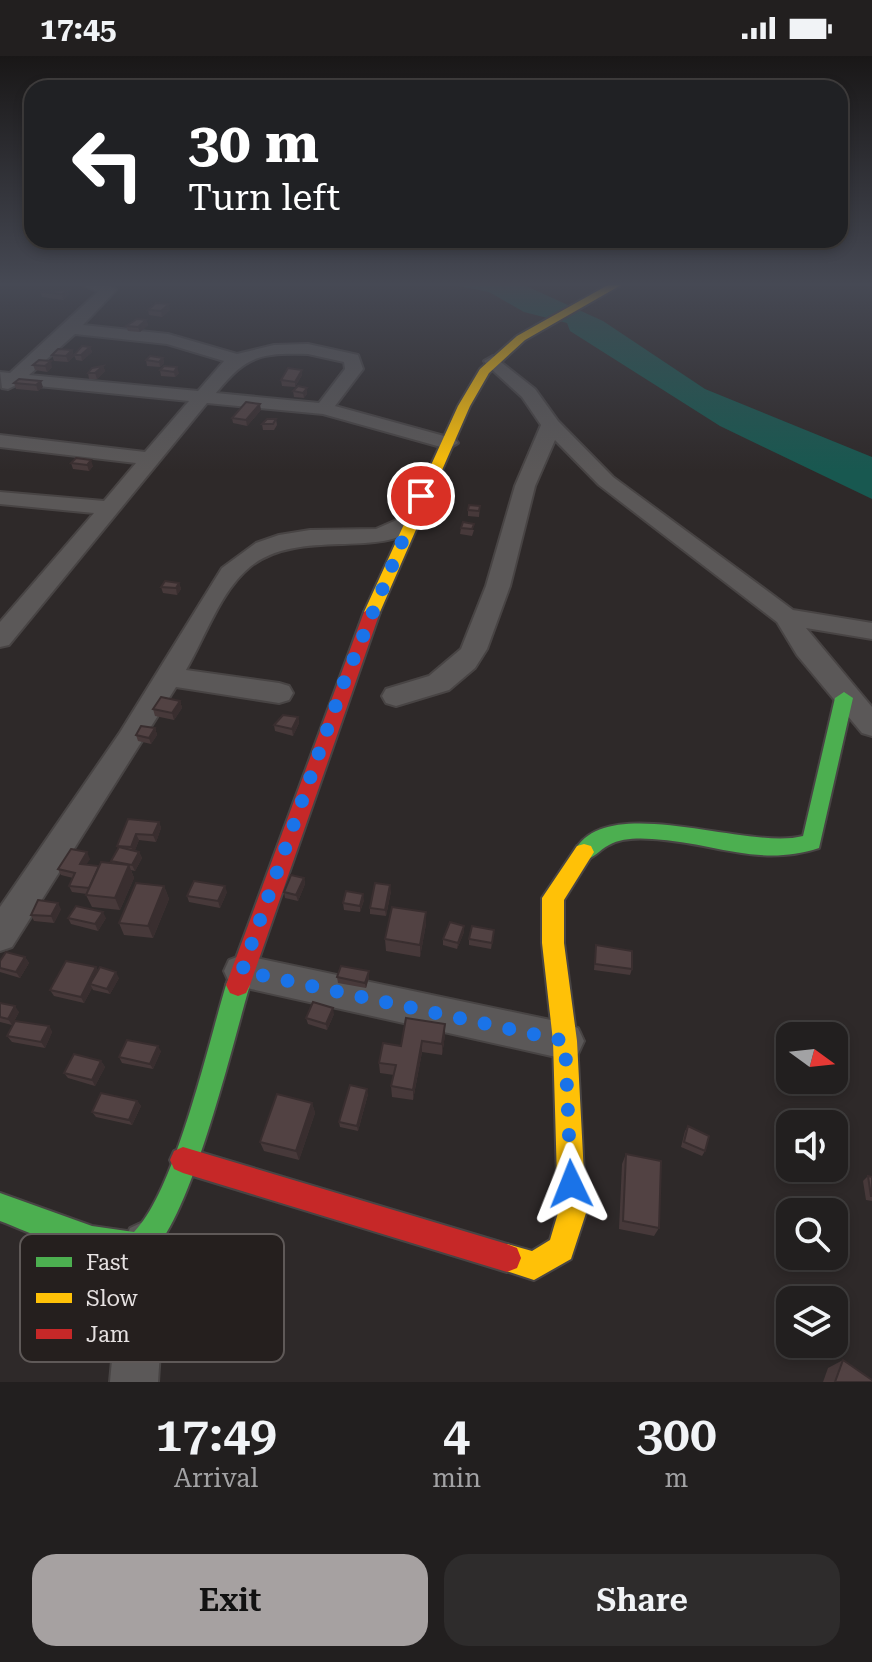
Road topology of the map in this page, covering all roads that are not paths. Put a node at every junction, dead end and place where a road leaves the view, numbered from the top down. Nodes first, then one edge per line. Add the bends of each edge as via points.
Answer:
1 (48, 347) edge
2 (195, 347) edge
3 (512, 347) edge
4 (237, 359) junction
5 (493, 361) junction
6 (8, 377) edge
7 (0, 391) edge
8 (203, 396) junction
9 (324, 409) junction
10 (551, 425) junction
11 (0, 441) edge
12 (448, 443) junction
13 (150, 459) junction
14 (4, 502) edge
15 (111, 508) junction
16 (408, 522) junction
17 (786, 617) junction
18 (872, 631) edge
19 (0, 639) edge
20 (169, 677) junction
21 (279, 693) dead end
22 (396, 696) dead end
23 (844, 698) junction
24 (872, 726) edge
25 (0, 936) edge
26 (242, 971) junction
27 (565, 1041) junction
28 (183, 1160) junction
29 (0, 1207) edge
30 (80, 1234) edge
31 (152, 1234) edge
32 (136, 1362) edge
33 (134, 1382) edge

1 - 6 street
2 - 4 street
3 - 5 street
4 - 8 street
4 - 9 street via 299,350 352,359 354,369
5 - 10 street via 529,393
5 - 12 street
6 - 7 street
6 - 8 street
8 - 9 street
8 - 13 street
9 - 12 street
10 - 17 street via 646,514
10 - 22 street via 525,486 498,586 474,649 439,683
11 - 13 street
12 - 16 street
13 - 15 street
14 - 15 street
15 - 19 street
16 - 20 street via 397,533 379,538 290,537 261,548 224,582
16 - 26 street via 344,682
17 - 18 street
17 - 23 street
20 - 21 street
20 - 25 street
23 - 24 street
23 - 27 street via 812,842 781,849 655,830 623,833 591,844 572,866 553,898
26 - 27 street
26 - 28 street
27 - 28 street via 572,1213 561,1249 534,1266
28 - 31 street
29 - 30 street
32 - 33 street

